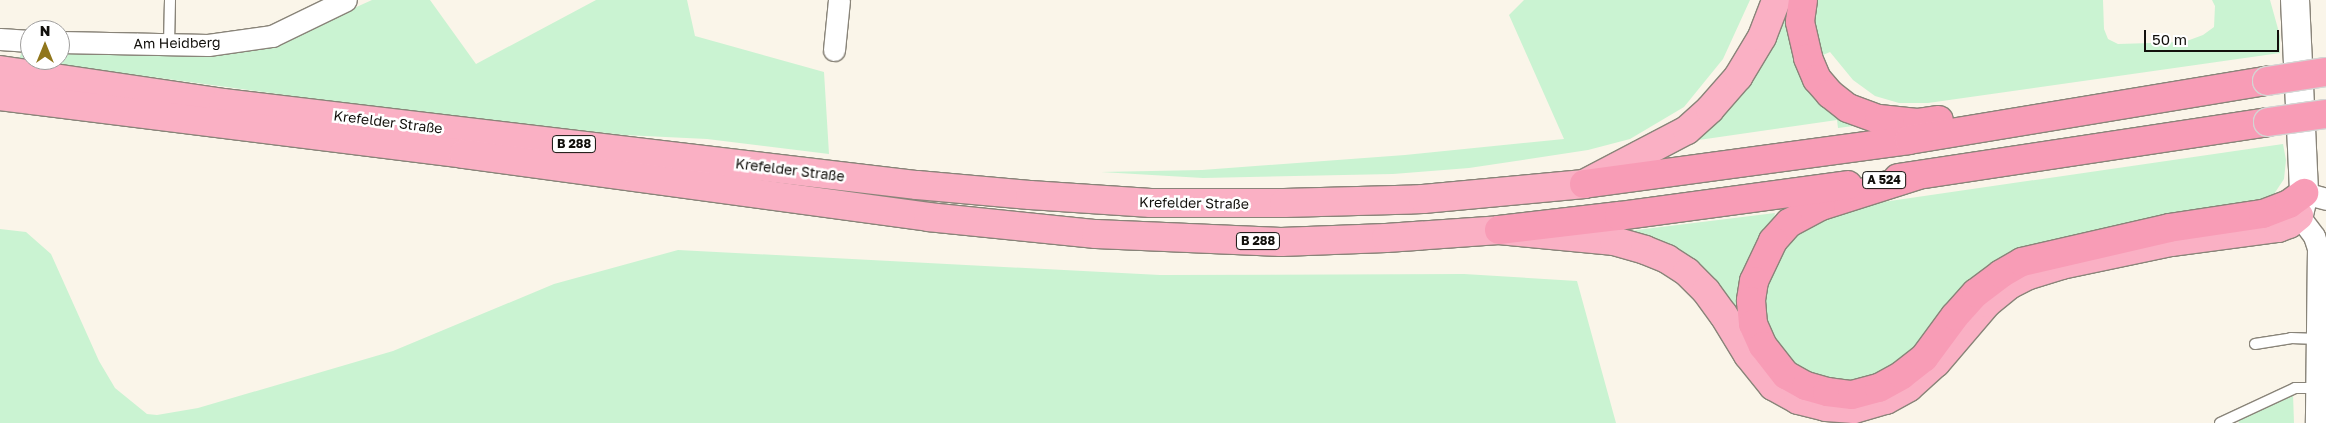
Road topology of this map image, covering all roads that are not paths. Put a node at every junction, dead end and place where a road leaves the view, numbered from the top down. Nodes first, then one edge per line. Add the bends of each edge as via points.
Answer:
1 (170, 0) edge
2 (346, 0) edge
3 (839, 0) edge
4 (1776, 0) edge
5 (1803, 0) edge
6 (2295, 0) edge
7 (0, 39) edge
8 (20, 40) edge
9 (70, 42) edge
10 (169, 44) junction
11 (834, 50) dead end
12 (0, 70) edge
13 (2326, 72) edge
14 (0, 96) edge
15 (2326, 114) edge
16 (2015, 121) junction
17 (1916, 176) junction
18 (1584, 184) junction
19 (2310, 203) edge
20 (1499, 230) junction
21 (2318, 339) junction
22 (2255, 344) dead end
23 (2318, 388) junction
24 (2220, 423) edge
25 (2316, 423) edge

1 - 10 lane
2 - 10 street, Am Heidberg via 272,36 208,45
3 - 11 street
4 - 18 highway via 1762,37 1738,77 1710,109 1687,130
5 - 16 highway via 1800,22 1808,58 1817,79 1848,108 1879,118 1917,123 1977,115
6 - 19 main road
7 - 8 street
9 - 10 street, Am Heidberg
12 - 18 highway, Krefelder Straße / B 288 via 223,103 917,184 1058,197 1150,203 1284,203 1423,199
13 - 16 highway, bridge
14 - 20 highway, Krefelder Straße / B 288 via 928,217 1066,231 1281,242
15 - 17 highway, A 524, bridge
16 - 18 highway via 1909,140
17 - 19 highway via 1821,206 1790,223 1773,242 1754,281 1751,301 1754,324 1762,346 1786,376 1827,392 1852,395 1878,388 1924,358 1976,293 2022,262 2169,228 2263,214 2290,204
17 - 20 highway, A 524
19 - 20 highway, Krefelder Straße via 2290,224 2278,228 2171,242 2029,275 2009,285 1987,303 1936,363 1909,387 1886,400 1854,409 1798,400 1774,386 1748,355 1706,291 1668,259 1614,242
19 - 21 street via 2318,248
21 - 22 lane via 2291,338
21 - 23 street
23 - 24 lane via 2295,388
23 - 25 street

